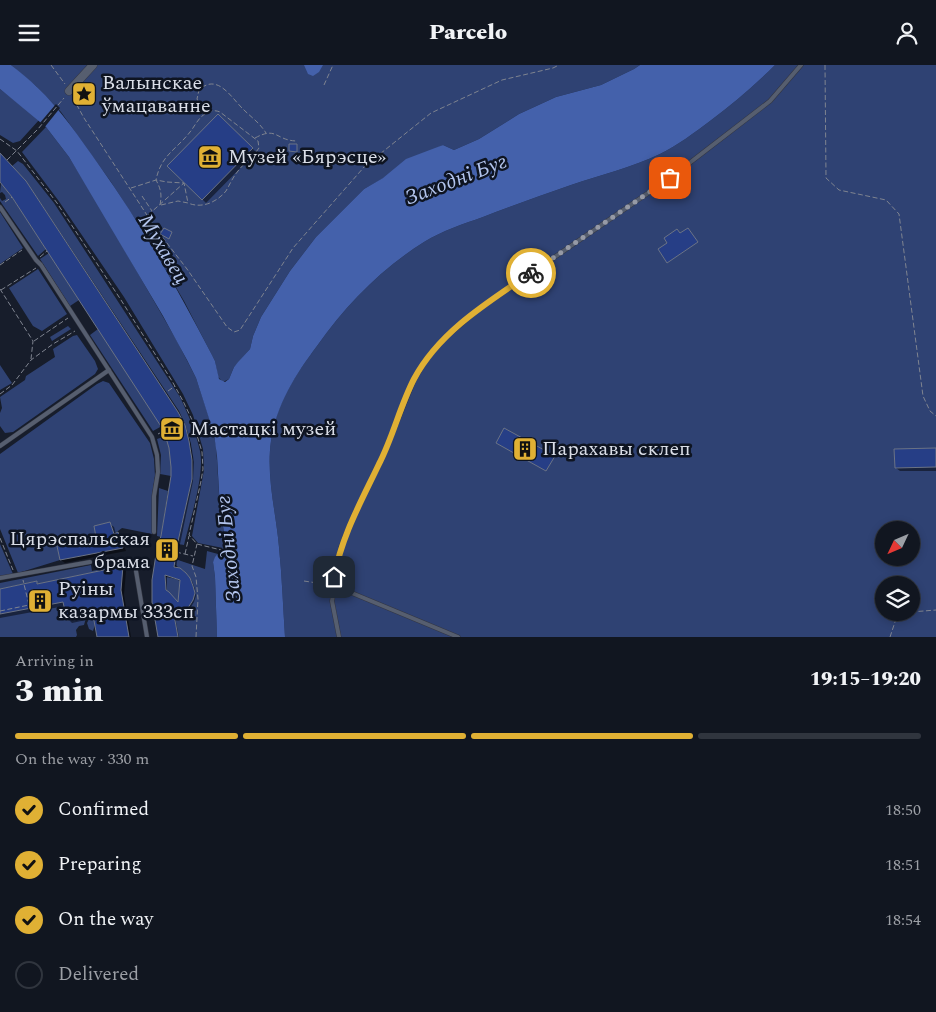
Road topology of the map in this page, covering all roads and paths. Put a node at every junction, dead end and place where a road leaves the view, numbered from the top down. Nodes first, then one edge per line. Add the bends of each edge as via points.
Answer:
1 (51, 65) edge
2 (93, 65) edge
3 (333, 65) edge
4 (559, 65) edge
5 (801, 65) edge
6 (825, 65) edge
7 (324, 85) dead end
8 (67, 94) junction
9 (204, 114) junction
10 (266, 133) junction
11 (254, 138) junction
12 (0, 139) edge
13 (296, 141) dead end
14 (17, 151) junction
15 (7, 160) dead end
16 (156, 180) junction
17 (184, 183) junction
18 (130, 188) junction
19 (142, 195) dead end
20 (12, 197) dead end
21 (188, 203) junction
22 (160, 205) junction
23 (0, 207) edge
24 (152, 211) junction
25 (147, 215) junction
26 (27, 247) junction
27 (47, 251) dead end
28 (36, 260) junction
29 (0, 265) edge
30 (41, 265) junction
31 (0, 290) edge
32 (73, 315) junction
33 (81, 328) junction
34 (33, 341) junction
35 (31, 360) junction
36 (109, 370) junction
37 (175, 386) junction
38 (168, 391) dead end
39 (0, 394) edge
40 (936, 416) edge
41 (164, 431) dead end
42 (152, 437) junction
43 (0, 446) edge
44 (154, 532) dead end
45 (189, 535) junction
46 (0, 538) edge
47 (197, 544) junction
48 (221, 550) dead end
49 (176, 552) dead end
50 (185, 554) junction
51 (194, 556) junction
52 (90, 563) dead end
53 (136, 571) dead end
54 (16, 575) junction
55 (0, 579) edge
56 (23, 581) dead end
57 (304, 581) dead end
58 (336, 585) junction
59 (936, 610) edge
60 (0, 611) edge
61 (920, 611) edge
62 (895, 621) edge
63 (147, 637) edge
64 (196, 637) edge
65 (338, 637) edge
66 (458, 637) edge
67 (890, 637) edge

1 - 8 path
2 - 8 street
3 - 7 path
4 - 25 path via 502,80 431,113 365,166 293,248 240,330 234,332 227,327
5 - 58 lane via 770,101 670,178 488,302 435,348 414,380 384,456 346,534 337,561
6 - 40 path via 826,178 839,190 886,200 899,214 923,396
8 - 14 path
8 - 18 path
9 - 10 path via 198,99 200,90 208,84 216,85 224,88
9 - 11 path via 215,110 220,112
9 - 16 path via 163,161
10 - 11 path
10 - 13 path
11 - 21 path via 259,148 222,195 208,204
12 - 14 path
14 - 15 path
14 - 37 path via 57,203
16 - 17 path
16 - 18 path
16 - 22 path via 160,188
17 - 21 path
17 - 22 path
18 - 25 path
19 - 24 path
20 - 23 path
21 - 22 path via 178,201
22 - 24 path
23 - 26 lane
24 - 25 path
26 - 28 lane
26 - 29 path
27 - 28 path
28 - 30 lane
30 - 31 path
30 - 32 lane
31 - 34 path
32 - 33 lane
32 - 34 path
33 - 35 path
33 - 36 lane
34 - 35 path
35 - 39 path via 12,385
36 - 42 lane
36 - 43 lane
37 - 38 path
37 - 45 path via 193,422 202,452 203,469
41 - 42 path
42 - 44 lane via 158,472
45 - 47 path
45 - 50 path
46 - 54 path
47 - 48 path
47 - 51 path
49 - 50 path
50 - 51 path
51 - 64 path via 192,565 198,599
52 - 54 lane
53 - 63 lane
54 - 55 lane
56 - 60 path via 29,605
57 - 58 path
58 - 65 lane via 332,601
58 - 66 lane
59 - 61 path
62 - 67 path

